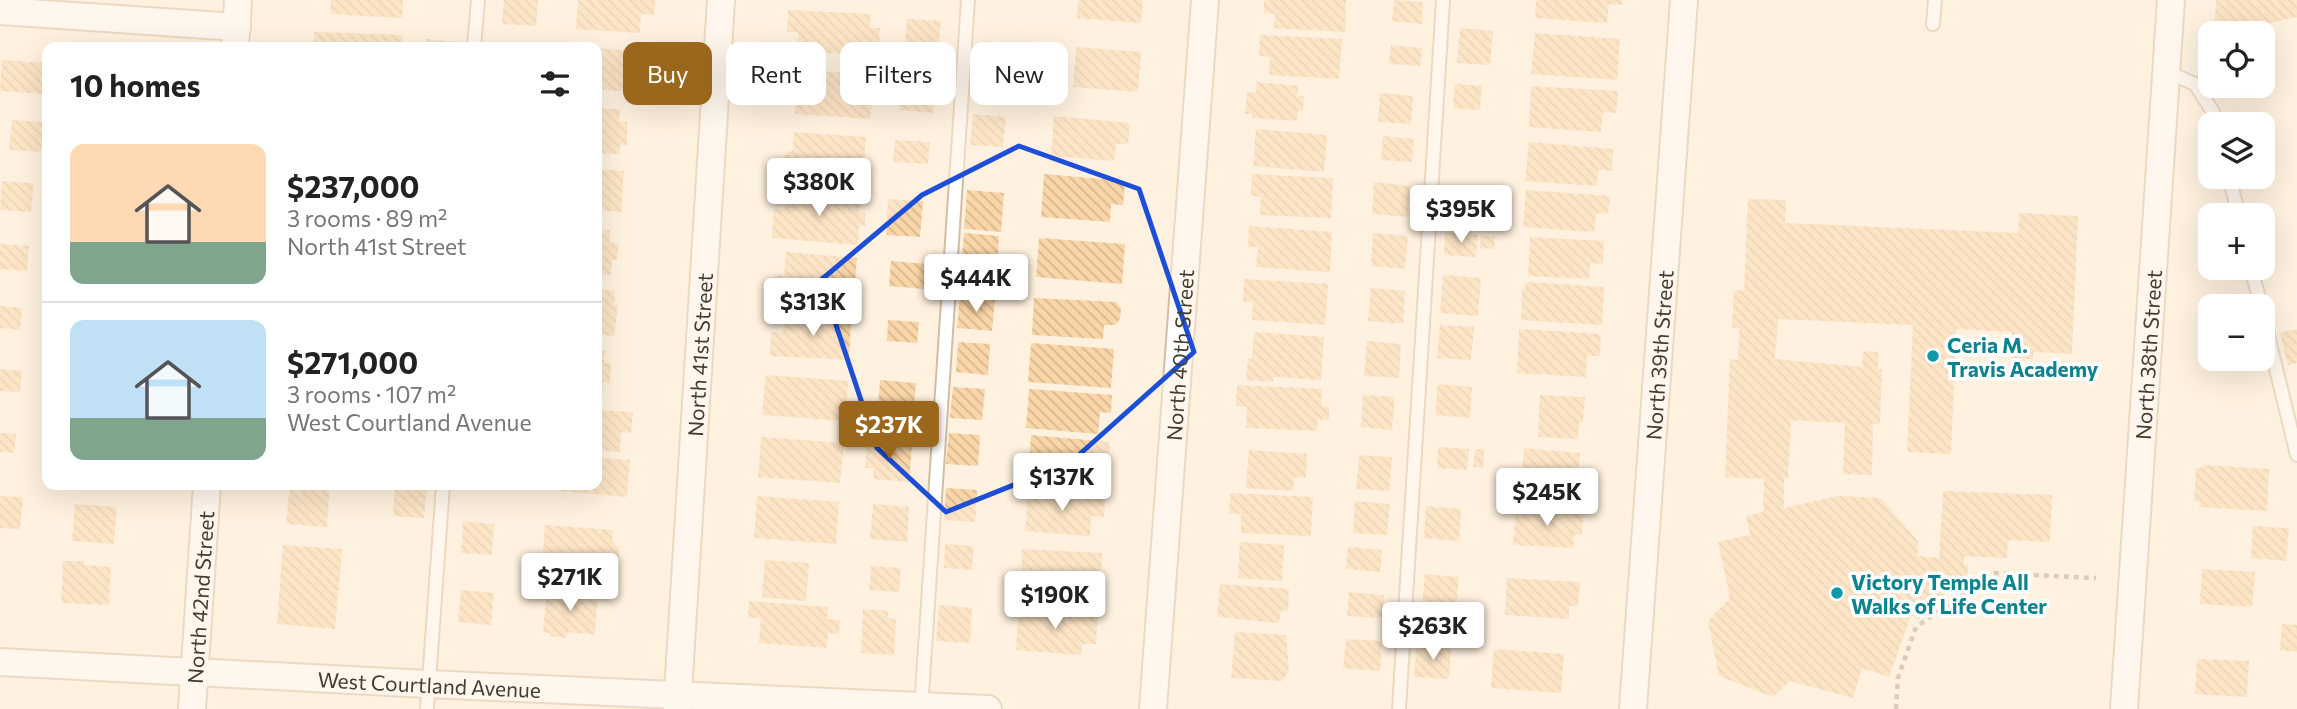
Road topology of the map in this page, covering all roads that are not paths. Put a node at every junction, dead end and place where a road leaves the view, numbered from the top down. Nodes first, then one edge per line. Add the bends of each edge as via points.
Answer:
1 (238, 0) edge
2 (478, 0) edge
3 (721, 0) edge
4 (968, 0) edge
5 (1205, 0) edge
6 (1443, 0) edge
7 (1684, 0) edge
8 (1935, 0) edge
9 (2171, 0) edge
10 (0, 13) edge
11 (1933, 24) dead end
12 (236, 37) edge
13 (474, 42) edge
14 (2165, 71) junction
15 (2213, 112) edge
16 (2275, 364) edge
17 (2297, 455) edge
18 (207, 490) edge
19 (443, 490) edge
20 (0, 662) edge
21 (195, 671) junction
22 (428, 696) edge
23 (677, 703) edge
24 (921, 707) edge
25 (192, 709) edge
26 (988, 709) edge
27 (1153, 709) edge
28 (1399, 709) edge
29 (1633, 709) edge
30 (2124, 709) edge

1 - 12 street
2 - 13 lane
3 - 23 street, North 41st Street
4 - 24 lane
5 - 27 street, North 40th Street
6 - 28 lane
7 - 29 street, North 39th Street
8 - 11 lane
9 - 14 street, North 38th Street
10 - 12 street
14 - 15 lane via 2195,84
14 - 30 street, North 38th Street
16 - 17 lane
18 - 21 street, North 42nd Street
19 - 22 lane
20 - 21 street, West Courtland Avenue
21 - 22 street, West Courtland Avenue
21 - 25 street, North 42nd Street
22 - 23 street, West Courtland Avenue
23 - 24 street, West Courtland Avenue
24 - 26 street, West Courtland Avenue

